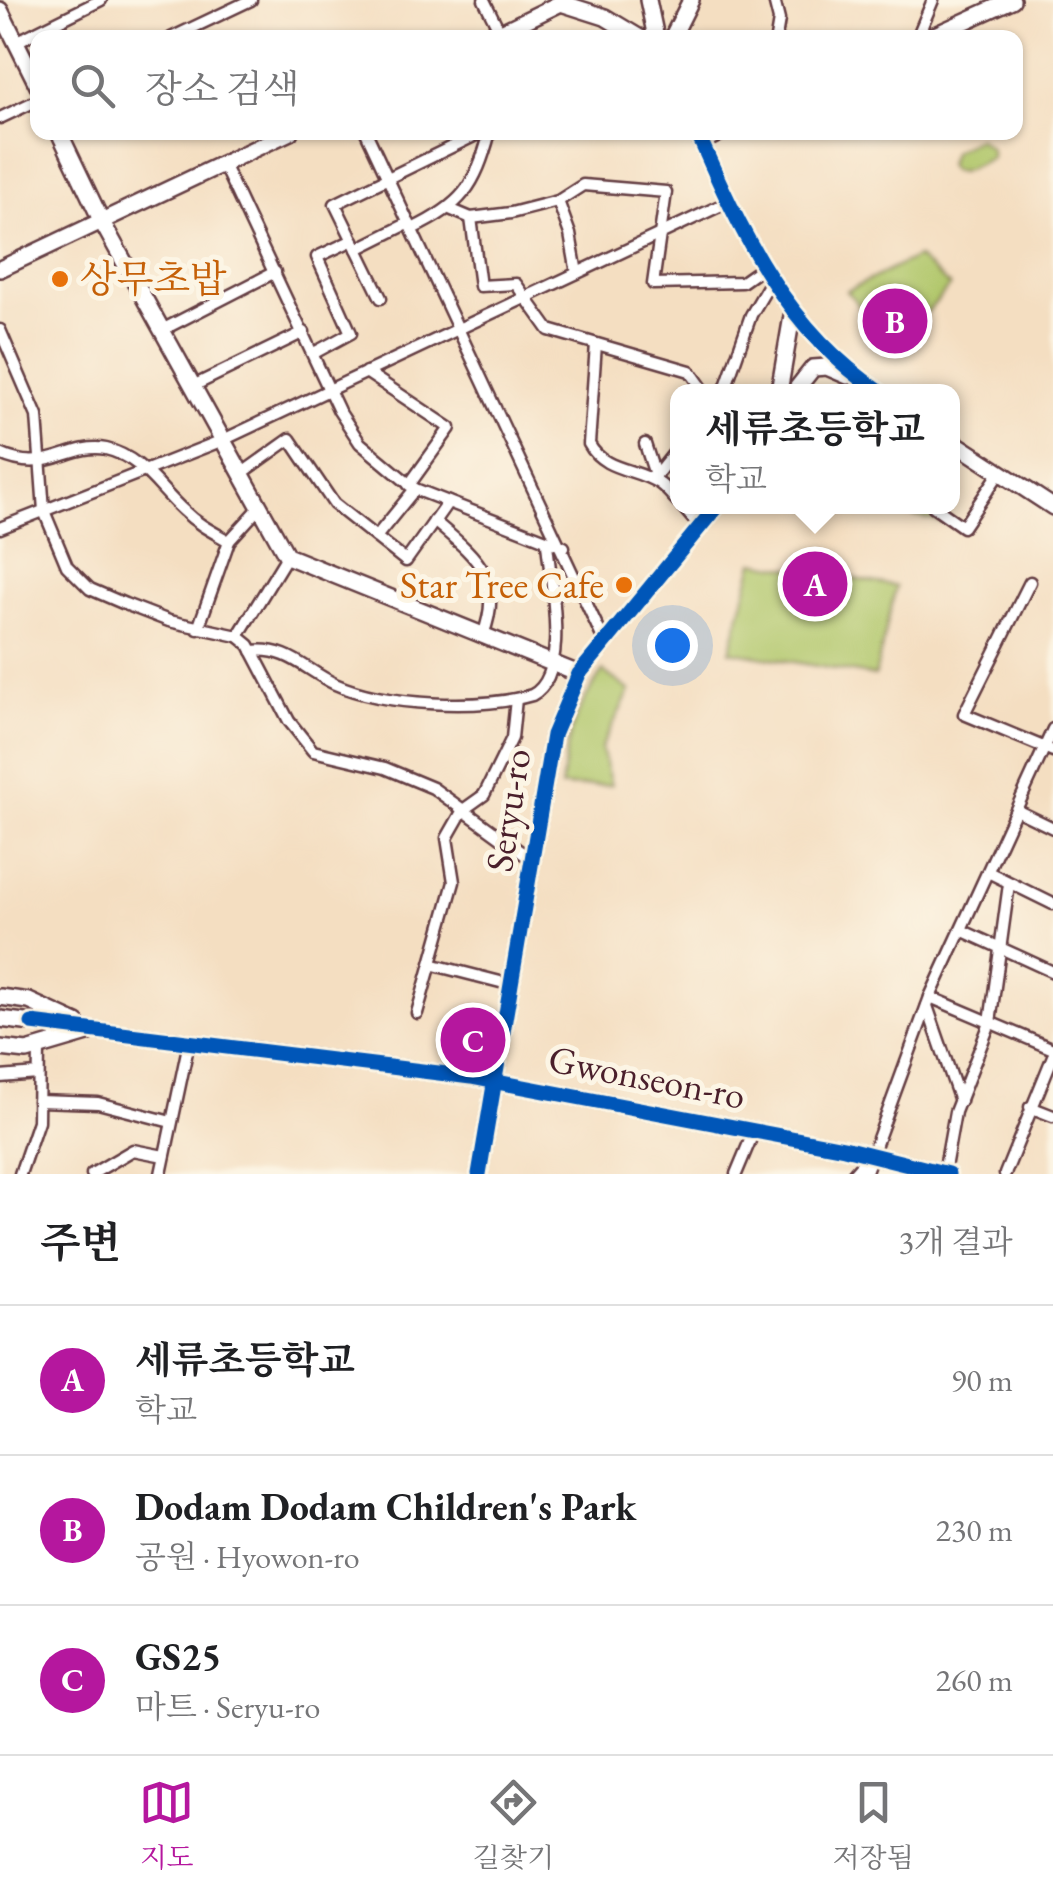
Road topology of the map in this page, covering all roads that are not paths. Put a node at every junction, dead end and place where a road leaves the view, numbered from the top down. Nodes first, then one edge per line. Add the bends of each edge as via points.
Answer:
1 (101, 0) edge
2 (484, 0) edge
3 (648, 0) edge
4 (691, 0) edge
5 (774, 0) edge
6 (933, 0) edge
7 (1009, 0) edge
8 (246, 1) edge
9 (563, 1) edge
10 (0, 10) edge
11 (40, 30) edge
12 (187, 30) edge
13 (493, 30) edge
14 (504, 30) edge
15 (627, 30) edge
16 (654, 30) edge
17 (676, 30) edge
18 (777, 30) edge
19 (920, 30) edge
20 (945, 30) edge
21 (30, 35) edge
22 (16, 42) junction
23 (30, 70) edge
24 (30, 104) edge
25 (0, 118) edge
26 (64, 140) edge
27 (273, 140) edge
28 (370, 140) edge
29 (465, 140) edge
30 (488, 140) edge
31 (700, 140) edge
32 (223, 164) junction
33 (387, 178) junction
34 (558, 201) junction
35 (728, 202) junction
36 (452, 210) junction
37 (471, 218) junction
38 (102, 222) junction
39 (410, 226) junction
40 (664, 233) junction
41 (355, 245) junction
42 (0, 270) edge
43 (275, 272) junction
44 (576, 274) junction
45 (766, 274) junction
46 (526, 297) junction
47 (381, 298) dead end
48 (793, 310) junction
49 (460, 329) junction
50 (0, 330) edge
51 (162, 330) junction
52 (304, 332) junction
53 (596, 344) junction
54 (314, 354) junction
55 (366, 372) junction
56 (699, 384) edge
57 (727, 384) edge
58 (780, 384) edge
59 (798, 384) edge
60 (864, 384) edge
61 (871, 384) edge
62 (193, 386) junction
63 (332, 389) junction
64 (222, 440) junction
65 (646, 444) dead end
66 (960, 446) edge
67 (0, 454) edge
68 (670, 459) edge
69 (42, 464) junction
70 (147, 470) junction
71 (1000, 472) junction
72 (242, 474) junction
73 (657, 477) junction
74 (412, 487) junction
75 (670, 492) edge
76 (448, 502) junction
77 (260, 507) junction
78 (1053, 508) edge
79 (44, 510) junction
80 (689, 514) edge
81 (711, 514) edge
82 (945, 514) edge
83 (434, 521) junction
84 (700, 527) junction
85 (0, 528) edge
86 (376, 537) junction
87 (230, 541) junction
88 (547, 543) junction
89 (564, 547) junction
90 (287, 556) junction
91 (1030, 582) dead end
92 (198, 629) junction
93 (483, 635) junction
94 (238, 636) junction
95 (605, 642) junction
96 (252, 651) junction
97 (553, 663) junction
98 (579, 674) junction
99 (516, 699) junction
100 (1053, 729) edge
101 (1049, 749) edge
102 (463, 810) junction
103 (1018, 811) junction
104 (1053, 828) edge
105 (532, 860) junction
106 (988, 872) junction
107 (1009, 884) junction
108 (1053, 904) edge
109 (960, 930) junction
110 (1000, 947) junction
111 (434, 965) junction
112 (1053, 972) edge
113 (512, 985) junction
114 (0, 996) edge
115 (928, 1002) junction
116 (418, 1013) dead end
117 (0, 1019) edge
118 (990, 1023) junction
119 (95, 1030) junction
120 (189, 1042) junction
121 (0, 1048) edge
122 (39, 1048) junction
123 (1053, 1052) edge
124 (38, 1074) junction
125 (0, 1077) edge
126 (496, 1081) junction
127 (38, 1101) junction
128 (960, 1101) junction
129 (1030, 1106) junction
130 (1053, 1116) edge
131 (172, 1122) junction
132 (754, 1130) junction
133 (871, 1154) junction
134 (164, 1156) junction
135 (20, 1174) edge
136 (92, 1174) edge
137 (161, 1174) edge
138 (479, 1174) edge
139 (736, 1174) edge
140 (853, 1174) edge
141 (863, 1174) edge
142 (946, 1174) edge
143 (1005, 1174) edge

1 - 11 street
2 - 13 street
3 - 16 street
4 - 17 street
5 - 18 street
6 - 19 street
7 - 20 street
8 - 12 street
9 - 14 street
9 - 15 street
10 - 22 street
21 - 22 street
22 - 23 street
24 - 25 street
26 - 38 street
27 - 32 street
28 - 33 street
29 - 33 street
30 - 36 street via 481,166
31 - 35 street
32 - 38 street
32 - 43 street
33 - 39 street
33 - 41 street via 335,204
34 - 37 street
34 - 40 street via 583,185 666,192
34 - 44 street
35 - 40 street
35 - 45 street
36 - 37 street
36 - 39 street
37 - 46 street via 480,286 516,284
38 - 42 street
38 - 51 street
39 - 41 street
39 - 49 street
40 - 44 street
40 - 45 street via 653,284 742,282
41 - 47 street
41 - 54 street via 317,257 351,333
43 - 51 street
43 - 52 street
44 - 46 street
45 - 48 street
45 - 57 street
46 - 49 street
46 - 53 street via 548,330
48 - 58 street
48 - 61 street
49 - 55 street
49 - 89 street
50 - 69 street via 37,416
51 - 62 street
52 - 54 street
52 - 62 street
53 - 56 street via 655,357 690,371
53 - 73 street via 589,444 604,460
54 - 63 street
55 - 63 street
55 - 74 street via 450,428
59 - 60 street via 819,367
62 - 64 street
63 - 64 street
63 - 74 street via 360,443
64 - 70 street
64 - 72 street
65 - 73 street
66 - 71 street
67 - 69 street
68 - 73 street
69 - 70 street via 102,448
69 - 79 street
70 - 79 street
70 - 87 street via 183,511
71 - 78 street
71 - 82 street via 963,526
72 - 77 street
72 - 86 street via 290,439 334,504
73 - 75 street
74 - 76 street
74 - 86 street
76 - 83 street
76 - 88 street
77 - 87 street
77 - 90 street
79 - 85 street
79 - 92 street via 66,566 90,589
80 - 84 street
81 - 84 street, Seryu-ro
83 - 86 street via 406,561
83 - 93 street via 477,558 488,580 493,604
84 - 95 street, Seryu-ro
87 - 92 street
88 - 89 street
88 - 97 street
89 - 95 street
90 - 93 street
90 - 94 street
91 - 101 street via 964,714
92 - 94 street
93 - 97 street
94 - 96 street
95 - 98 street, Seryu-ro
96 - 99 street via 282,650 359,693 440,705
96 - 102 street via 313,751 418,781
97 - 98 street
97 - 99 street via 542,690
98 - 105 street, Seryu-ro via 553,735
99 - 102 street via 503,757 484,795
100 - 101 street
101 - 103 street
102 - 105 street
102 - 111 street via 447,838 454,882
103 - 104 street
103 - 106 street
105 - 113 street, Seryu-ro
106 - 107 street
106 - 109 street
107 - 108 street
107 - 110 street, Gwonseon-ro
109 - 110 street
109 - 115 street
110 - 112 street
110 - 118 street, Gwonseon-ro
111 - 113 street
111 - 116 street
113 - 126 street, Seryu-ro
114 - 119 street
115 - 118 street
115 - 128 street
115 - 133 street
117 - 119 street, Gwonseon-ro
118 - 123 street
118 - 128 street, Gwonseon-ro
119 - 120 street, Gwonseon-ro
119 - 122 street
120 - 126 street, Gwonseon-ro
120 - 131 street
121 - 122 street
122 - 124 street
123 - 129 street
124 - 125 street
124 - 127 street
126 - 132 street, Gwonseon-ro
126 - 138 street, Seryu-ro
127 - 131 street via 98,1103
127 - 135 street
128 - 142 street, Gwonseon-ro
129 - 130 street
129 - 143 street
131 - 134 street
132 - 133 street, Gwonseon-ro
132 - 139 street
133 - 140 street
133 - 141 street
133 - 142 street, Gwonseon-ro
134 - 136 street via 133,1150
134 - 137 street

